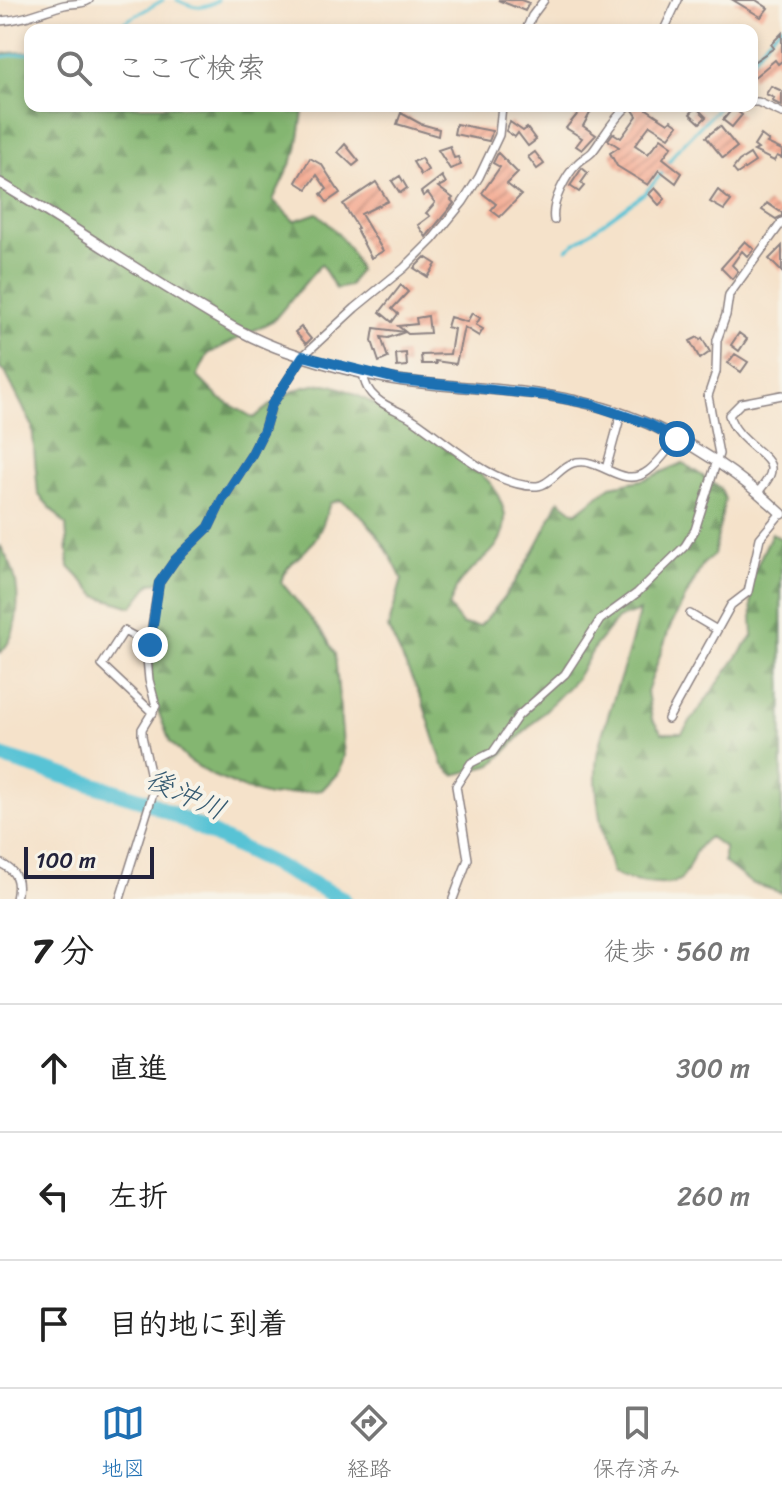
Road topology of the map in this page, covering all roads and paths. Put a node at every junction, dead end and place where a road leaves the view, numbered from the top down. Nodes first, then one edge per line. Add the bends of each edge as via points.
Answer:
1 (89, 0) edge
2 (544, 0) edge
3 (678, 0) edge
4 (0, 21) edge
5 (529, 24) edge
6 (667, 24) edge
7 (758, 102) edge
8 (502, 112) edge
9 (622, 112) edge
10 (782, 113) edge
11 (0, 183) edge
12 (554, 220) dead end
13 (782, 222) edge
14 (303, 356) junction
15 (364, 373) junction
16 (782, 395) edge
17 (621, 414) junction
18 (677, 439) junction
19 (717, 463) junction
20 (606, 469) junction
21 (758, 492) junction
22 (781, 511) edge
23 (690, 614) dead end
24 (717, 630) junction
25 (150, 645) junction
26 (153, 713) junction
27 (668, 719) dead end
28 (0, 863) edge
29 (16, 899) edge
30 (120, 899) edge
31 (453, 899) edge

1 - 4 street
2 - 5 street
3 - 6 street
7 - 10 street
8 - 14 street via 493,148 451,218 404,268
9 - 12 street via 576,165 558,195
11 - 14 street via 209,314 258,341
13 - 19 street via 729,295 719,328 716,372 708,396
14 - 15 street
14 - 25 street via 209,527 159,583
15 - 17 street via 550,396
15 - 20 street via 376,399 490,474 537,486 575,462
16 - 21 street via 741,403 729,415 735,432 771,465
17 - 18 street
17 - 20 street
18 - 19 street
18 - 20 street via 640,475 622,477
19 - 21 street
19 - 31 street via 685,546 600,620 565,674 518,716 493,752 471,763 456,786 468,859
21 - 22 street
22 - 24 street via 760,538 748,592 731,605
23 - 24 street
24 - 27 street
25 - 26 street
25 - 26 street via 124,631 102,665
26 - 30 street via 142,736 154,790
28 - 29 street via 18,878

